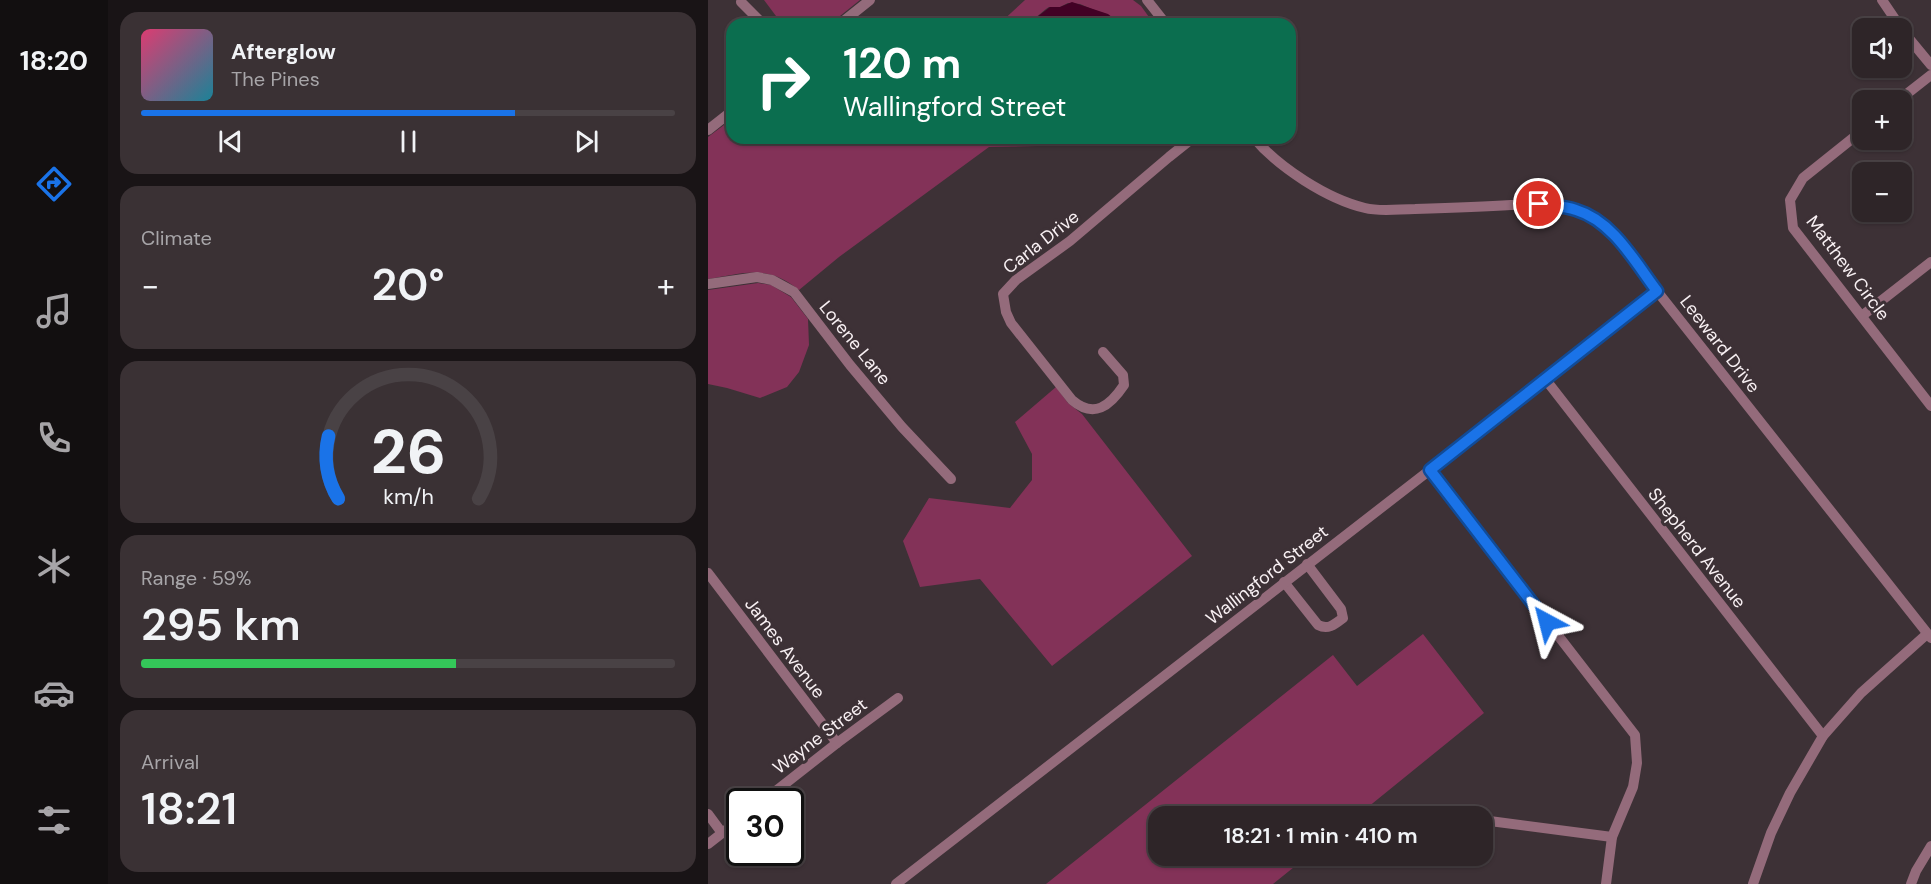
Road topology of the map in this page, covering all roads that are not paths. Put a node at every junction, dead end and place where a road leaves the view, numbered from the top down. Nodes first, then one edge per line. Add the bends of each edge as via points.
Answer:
1 (870, 0) edge
2 (1147, 0) edge
3 (1881, 0) edge
4 (741, 2) dead end
5 (757, 18) edge
6 (848, 18) edge
7 (1161, 18) edge
8 (1894, 18) edge
9 (1912, 41) edge
10 (1931, 65) edge
11 (1931, 75) edge
12 (1912, 90) edge
13 (726, 116) edge
14 (708, 130) edge
15 (1852, 139) edge
16 (1185, 144) edge
17 (1259, 144) edge
18 (1931, 262) edge
19 (708, 284) edge
20 (1657, 291) junction
21 (1863, 315) junction
22 (1103, 352) dead end
23 (1546, 380) junction
24 (1931, 406) edge
25 (1430, 470) junction
26 (951, 479) dead end
27 (1307, 564) junction
28 (708, 573) edge
29 (1284, 582) junction
30 (1929, 636) edge
31 (898, 698) dead end
32 (1823, 736) junction
33 (837, 743) junction
34 (780, 788) edge
35 (708, 814) edge
36 (1493, 821) edge
37 (726, 830) edge
38 (722, 833) junction
39 (1612, 837) junction
40 (708, 844) edge
41 (1931, 846) edge
42 (896, 884) edge
43 (1606, 884) edge
44 (1754, 884) edge
45 (1911, 884) edge

1 - 6 street
2 - 7 street
3 - 8 street
4 - 5 street
9 - 10 street
11 - 12 street
13 - 14 street
15 - 21 street, Matthew Circle via 1803,178 1790,200 1793,228
16 - 22 street, Carla Drive via 1003,294 1011,322 1082,408 1093,410 1110,404 1124,385 1123,375
17 - 20 street, Leeward Drive via 1299,177 1366,209 1539,204 1576,210 1599,221 1622,244
18 - 21 street
19 - 26 street, Lorene Lane via 757,277 772,279 794,292 894,418
20 - 23 street, Wallingford Street
20 - 30 street, Leeward Drive
21 - 24 street, Matthew Circle
23 - 25 street, Wallingford Street
23 - 32 street, Shepherd Avenue
25 - 27 street, Wallingford Street
25 - 39 street via 1635,735 1637,763 1633,787
27 - 29 street, Wallingford Street
27 - 29 street via 1341,609 1342,618 1332,626 1318,625
28 - 33 street, James Avenue
29 - 42 street, Wallingford Street
30 - 32 street via 1861,693
31 - 33 street, Wayne Street
32 - 44 street via 1771,833
33 - 34 street, Wayne Street
35 - 38 street
36 - 39 street
37 - 38 street
38 - 40 street
39 - 43 street
41 - 45 street

